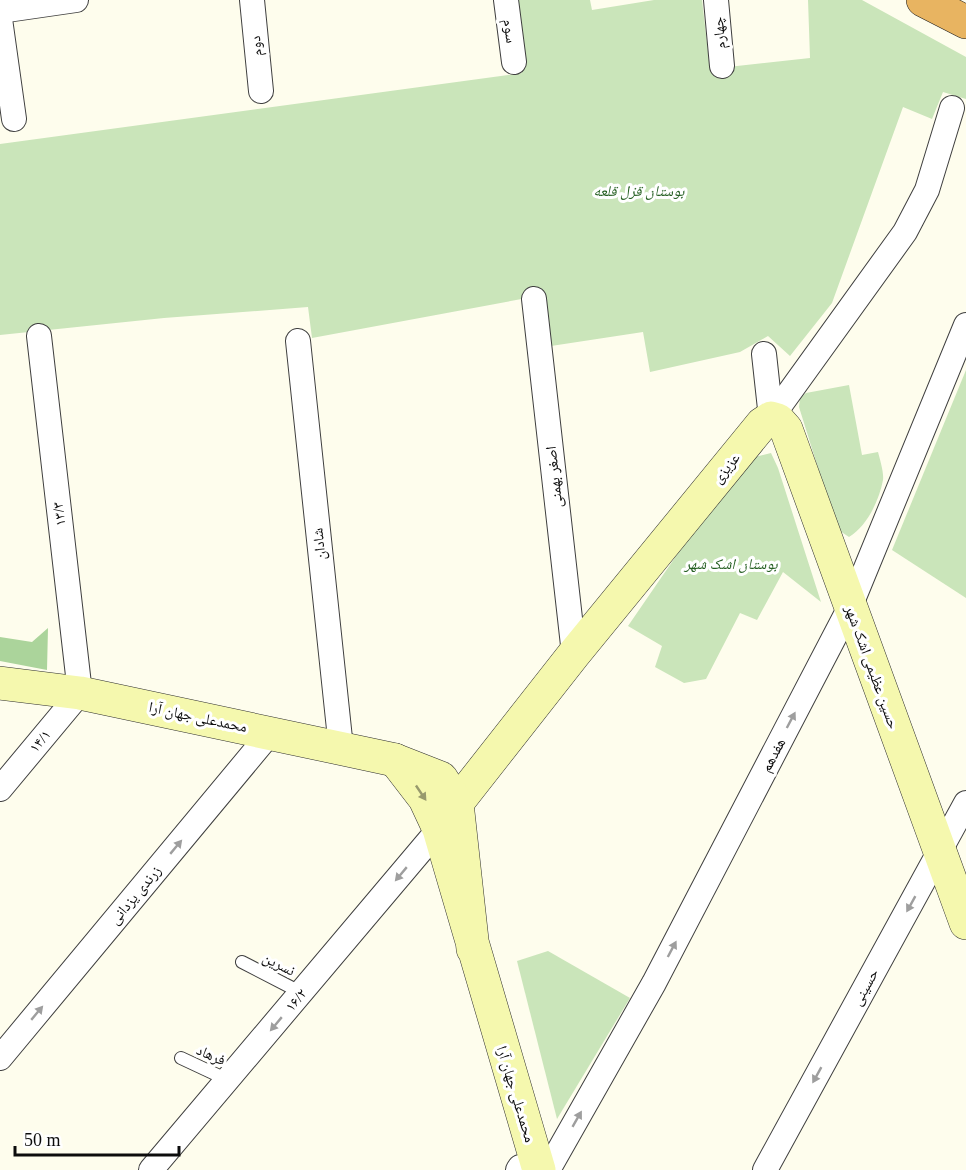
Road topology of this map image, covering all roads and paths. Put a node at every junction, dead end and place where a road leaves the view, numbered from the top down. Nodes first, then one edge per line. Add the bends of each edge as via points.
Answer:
1 (76, 0) edge
2 (252, 0) edge
3 (506, 0) edge
4 (716, 0) edge
5 (923, 0) edge
6 (0, 11) edge
7 (0, 20) edge
8 (966, 22) edge
9 (514, 62) dead end
10 (722, 66) dead end
11 (3, 72) edge
12 (261, 91) dead end
13 (952, 108) dead end
14 (14, 119) dead end
15 (534, 299) dead end
16 (966, 325) edge
17 (39, 336) dead end
18 (298, 340) dead end
19 (764, 354) dead end
20 (771, 418) junction
21 (850, 607) junction
22 (574, 654) junction
23 (0, 682) edge
24 (80, 693) junction
25 (271, 732) junction
26 (341, 748) junction
27 (0, 789) edge
28 (966, 803) edge
29 (448, 816) junction
30 (939, 852) junction
31 (966, 923) edge
32 (242, 962) dead end
33 (302, 993) junction
34 (0, 1058) edge
35 (181, 1058) dead end
36 (228, 1080) junction
37 (526, 1169) edge
38 (151, 1170) edge
39 (548, 1170) edge
40 (765, 1170) edge

1 - 6 street
2 - 12 street, دوم
3 - 9 street, سوم
4 - 10 street, چهارم
5 - 8 highway
7 - 11 street
11 - 14 street
13 - 20 street, عزیزی via 927,190 915,215
15 - 22 street, اصغر بهمنی
16 - 21 street, هفدهم
17 - 24 street, ۱۳/۳
18 - 26 street, شادان
19 - 20 street
20 - 21 street, حسین عظیمی اشک شهر via 786,429
20 - 22 street, عزیزی via 762,424
21 - 30 street, حسین عظیمی اشک شهر
39 -> 21 street, هفدهم via 654,983
22 - 29 street, عزیزی
23 - 24 street, محمدعلی جهان آرا
24 - 25 street, محمدعلی جهان آرا
24 - 27 street, ۱۴/۱
25 - 26 street, محمدعلی جهان آرا
34 -> 25 street, زرندی یزدانی
26 - 29 street, محمدعلی جهان آرا via 395,760 441,778
28 - 30 street, حسینی
29 -> 33 street, ۱۶/۲
29 - 37 street, محمدعلی جهان آرا via 473,949
30 - 31 street, حسین عظیمی اشک شهر
30 -> 40 street, حسینی
32 - 33 lane, نسرین
33 -> 36 street, ۱۶/۲
35 - 36 lane, فرهاد
36 - 38 street, ۱۶/۲

